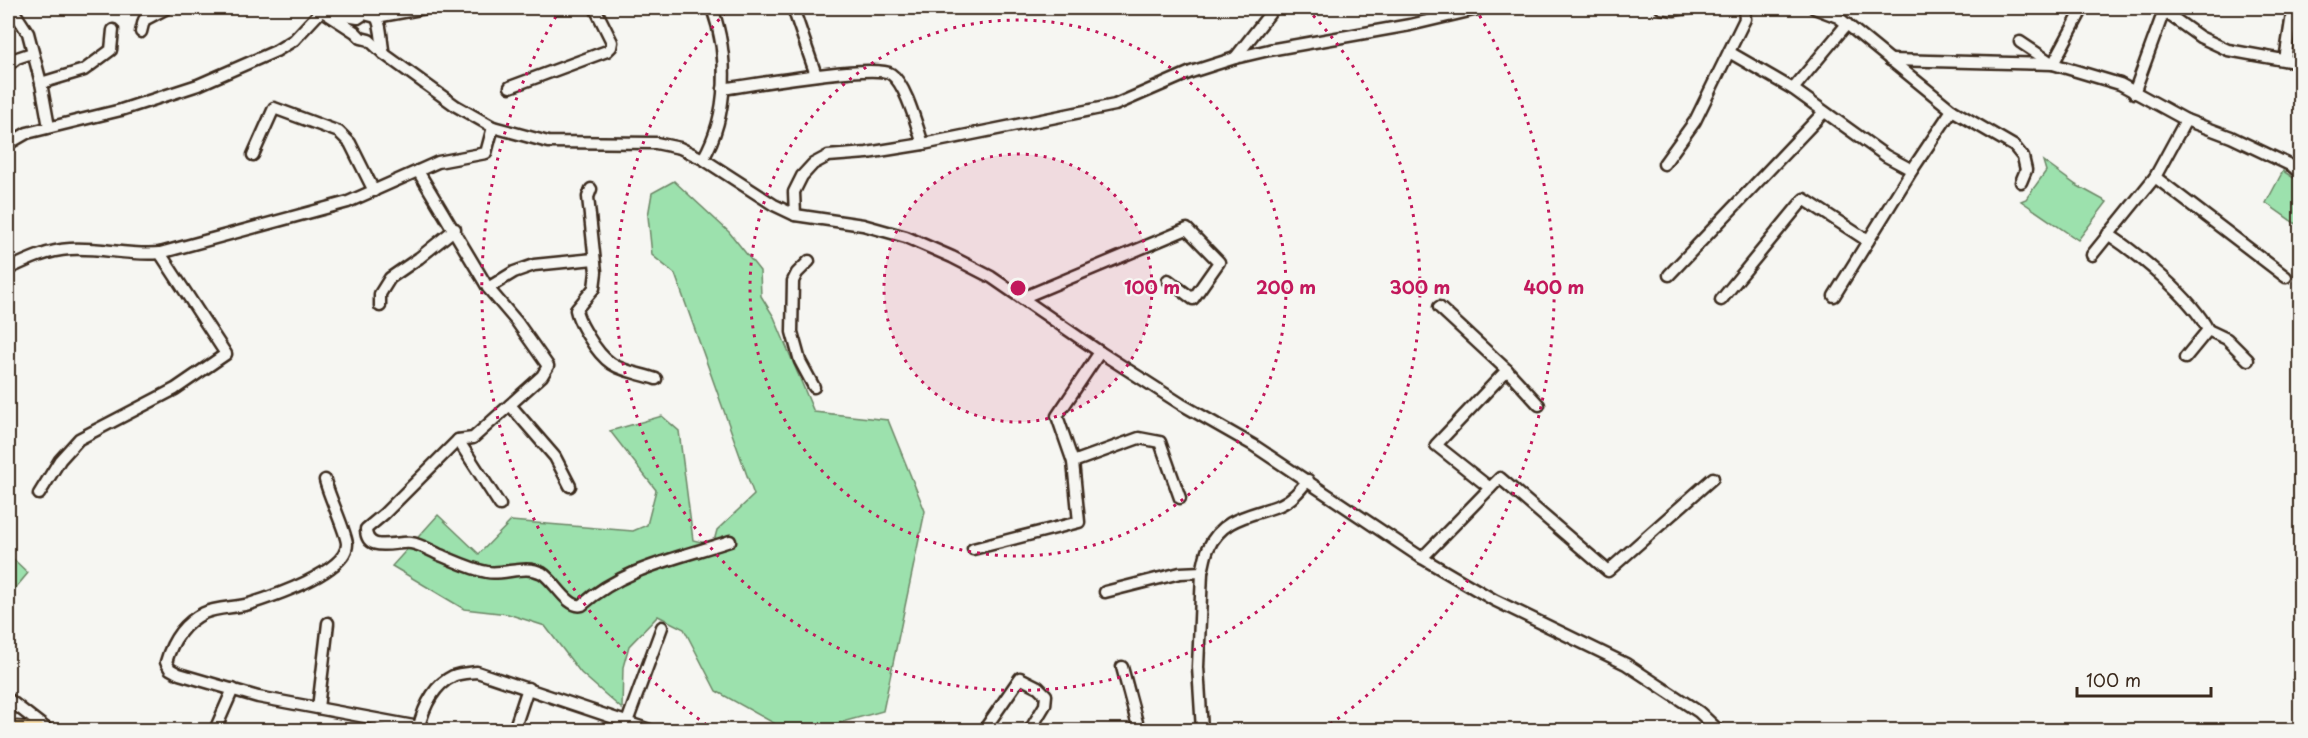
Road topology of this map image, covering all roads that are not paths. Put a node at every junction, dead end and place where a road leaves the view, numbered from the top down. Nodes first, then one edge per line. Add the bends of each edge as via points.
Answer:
1 (166, 8) edge
2 (426, 8) edge
3 (595, 8) edge
4 (712, 8) edge
5 (793, 8) edge
6 (1274, 8) edge
7 (1482, 8) edge
8 (1661, 8) edge
9 (1690, 8) edge
10 (1744, 8) edge
11 (1814, 8) edge
12 (2083, 8) edge
13 (2293, 8) edge
14 (322, 10) edge
15 (2165, 10) edge
16 (12, 11) edge
17 (357, 18) junction
18 (1847, 24) junction
19 (379, 25) junction
20 (113, 30) dead end
21 (141, 32) dead end
22 (355, 32) junction
23 (369, 40) junction
24 (2020, 42) dead end
25 (1729, 52) junction
26 (32, 53) junction
27 (384, 54) junction
28 (1235, 58) junction
29 (1890, 60) junction
30 (2285, 60) junction
31 (2301, 63) edge
32 (2053, 64) junction
33 (8, 65) edge
34 (816, 75) junction
35 (41, 83) junction
36 (510, 87) dead end
37 (723, 89) junction
38 (1792, 89) junction
39 (2134, 93) junction
40 (1952, 110) junction
41 (1824, 112) junction
42 (2186, 120) junction
43 (49, 127) junction
44 (493, 127) junction
45 (8, 144) edge
46 (923, 144) junction
47 (253, 155) dead end
48 (703, 159) junction
49 (1664, 164) dead end
50 (1912, 170) junction
51 (418, 171) junction
52 (2301, 172) edge
53 (2155, 177) junction
54 (2020, 182) dead end
55 (591, 189) dead end
56 (374, 191) junction
57 (795, 215) junction
58 (455, 229) junction
59 (2108, 234) junction
60 (1868, 241) junction
61 (160, 253) junction
62 (2092, 255) dead end
63 (594, 259) junction
64 (809, 261) dead end
65 (8, 269) edge
66 (1668, 275) dead end
67 (2286, 277) dead end
68 (1168, 280) dead end
69 (488, 288) junction
70 (1834, 296) dead end
71 (1022, 298) junction
72 (1721, 300) dead end
73 (380, 306) dead end
74 (1438, 307) dead end
75 (2208, 330) junction
76 (1100, 352) junction
77 (2185, 358) dead end
78 (2248, 360) dead end
79 (1507, 370) junction
80 (656, 379) dead end
81 (814, 387) dead end
82 (510, 405) junction
83 (1539, 405) dead end
84 (459, 440) junction
85 (1073, 462) junction
86 (1713, 478) dead end
87 (325, 480) dead end
88 (1308, 480) junction
89 (570, 486) dead end
90 (1490, 488) junction
91 (39, 494) dead end
92 (1180, 498) dead end
93 (500, 505) dead end
94 (730, 541) dead end
95 (973, 549) dead end
96 (1422, 558) junction
97 (1202, 572) junction
98 (1106, 592) dead end
99 (328, 623) dead end
100 (662, 627) dead end
101 (1122, 667) dead end
102 (528, 688) junction
103 (233, 689) junction
104 (8, 699) edge
105 (318, 708) junction
106 (627, 722) junction
107 (8, 728) edge
108 (418, 729) edge
109 (38, 730) edge
110 (48, 730) edge
111 (215, 730) edge
112 (514, 730) edge
113 (650, 730) edge
114 (984, 730) edge
115 (1030, 730) edge
116 (1139, 730) edge
117 (1202, 730) edge
118 (1718, 730) edge

1 - 21 street via 144,20
2 - 19 street via 398,14
3 - 36 street via 612,47
4 - 37 street via 723,55
5 - 34 street
6 - 28 street
7 - 28 street
8 - 9 street
10 - 25 street via 1745,19
11 - 18 street
12 - 32 street
13 - 30 street
14 - 17 street
14 - 22 street
14 - 43 street via 294,40 276,51 198,85 121,110
15 - 30 street via 2200,37 2228,50
15 - 39 street
16 - 26 street via 28,33
17 - 19 street via 368,13
17 - 22 street
18 - 29 street
18 - 38 street
19 - 23 street
19 - 27 street
20 - 35 street via 111,50 102,57 84,70
22 - 23 street
23 - 27 street
24 - 32 street
25 - 38 street
25 - 49 street via 1695,121
26 - 33 street
26 - 35 street
27 - 44 street via 456,106
28 - 46 street via 1191,72 1115,105
29 - 32 street
29 - 40 street
30 - 31 street
32 - 39 street via 2120,84
34 - 37 street
34 - 46 street via 890,73 900,83
35 - 43 street
37 - 48 street via 710,148
38 - 41 street
39 - 42 street
40 - 50 street
40 - 54 street via 2014,146 2023,157 2026,170
41 - 50 street
41 - 66 street
42 - 52 street via 2231,137
42 - 53 street
43 - 45 street
44 - 48 street via 548,142 656,143 680,148
44 - 51 street via 486,153 438,162
46 - 57 street via 828,156 813,164 794,192
47 - 56 street via 274,108 339,132 350,143
48 - 57 street
50 - 60 street
51 - 56 street
51 - 58 street
53 - 59 street
53 - 67 street
55 - 63 street via 588,197
56 - 61 street via 348,202
57 - 71 street via 862,225 906,237 972,267
58 - 69 street
58 - 73 street via 390,278 380,294
59 - 62 street
59 - 75 street via 2128,247 2194,308
60 - 70 street
60 - 72 street via 1804,199
61 - 65 street via 140,255 72,248 53,251
61 - 91 street via 226,354 175,389 79,439 60,460
63 - 69 street via 534,265
63 - 80 street via 594,288 576,310 577,318 606,362
64 - 81 street via 793,281 792,332 800,361
68 - 71 street via 1193,299 1219,262 1187,230
69 - 82 street via 548,366
71 - 76 street
74 - 79 street
75 - 77 street
75 - 78 street via 2227,339
76 - 85 street via 1057,416
76 - 88 street
79 - 83 street
79 - 90 street via 1436,445
82 - 84 street via 473,438
82 - 89 street via 555,457
84 - 93 street
84 - 94 street via 366,529 369,541 378,545 411,543 489,573 532,569 557,585 576,606 612,582
85 - 92 street via 1139,438 1160,442
85 - 95 street via 1079,522
86 - 90 street via 1608,571 1500,478
87 - 103 street via 347,544 343,556 323,574 298,586 248,604 205,613 185,627 171,645 166,662 170,669
88 - 96 street
88 - 97 street via 1282,504 1233,519 1208,549
90 - 96 street
96 - 118 street via 1494,600 1626,664 1689,705
97 - 98 street via 1180,573
97 - 117 street via 1198,667
99 - 105 street
100 - 106 street
101 - 116 street
102 - 106 street
102 - 108 street via 477,672 454,675 436,688 421,713
102 - 112 street
103 - 105 street
103 - 111 street
104 - 110 street
105 - 108 street
106 - 113 street
107 - 109 main road
114 - 115 street via 1020,678 1046,695 1045,705

